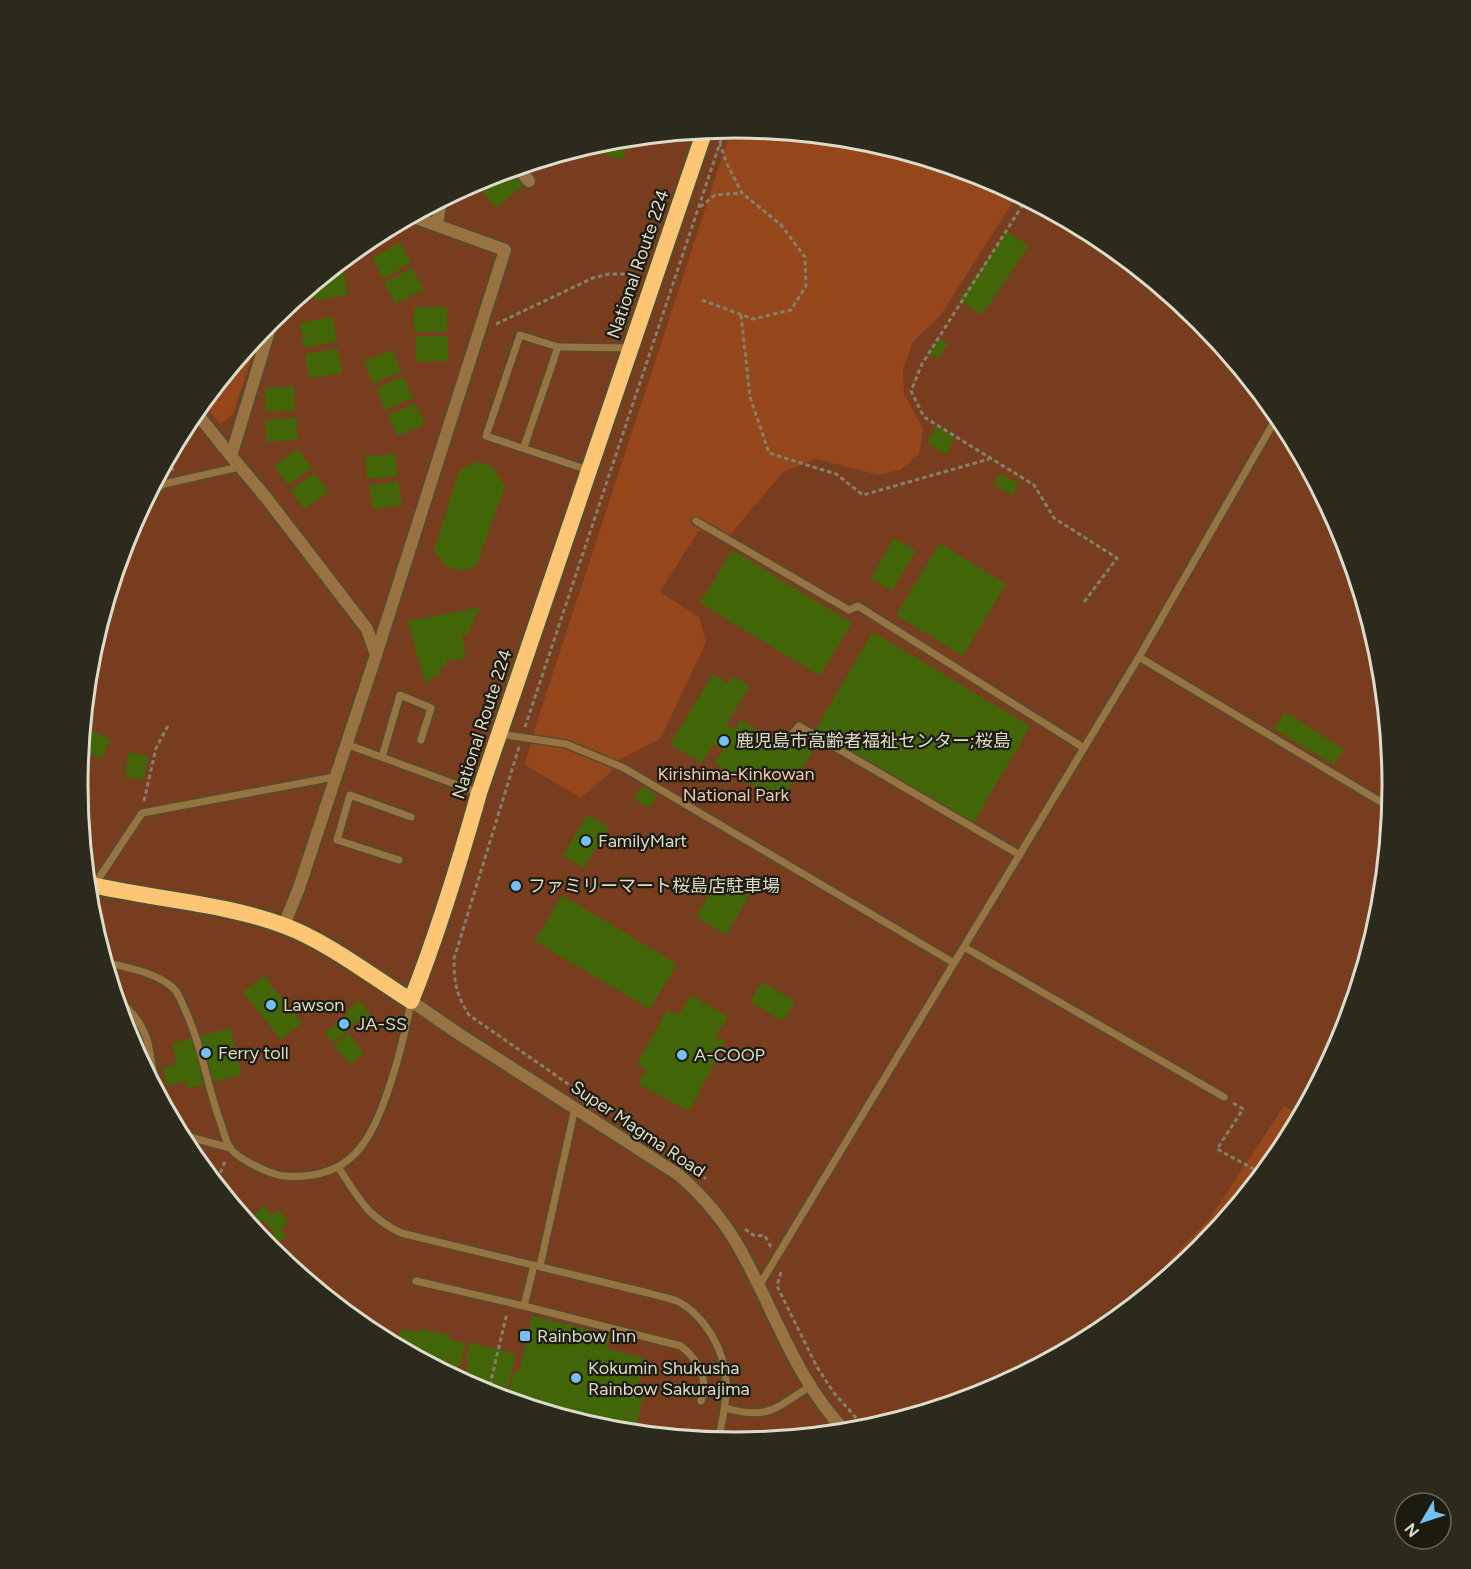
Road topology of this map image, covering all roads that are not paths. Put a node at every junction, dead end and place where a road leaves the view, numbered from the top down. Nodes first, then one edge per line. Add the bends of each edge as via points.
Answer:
1 (702, 139) edge
2 (523, 174) edge
3 (529, 181) dead end
4 (440, 209) edge
5 (421, 219) edge
6 (437, 225) junction
7 (267, 339) edge
8 (558, 347) junction
9 (630, 348) junction
10 (202, 420) edge
11 (1273, 424) edge
12 (524, 447) junction
13 (231, 456) junction
14 (239, 467) junction
15 (588, 470) junction
16 (162, 485) edge
17 (696, 521) dead end
18 (376, 655) junction
19 (1139, 657) junction
20 (500, 734) junction
21 (421, 740) dead end
22 (787, 741) dead end
23 (346, 744) junction
24 (1084, 748) junction
25 (381, 757) junction
26 (334, 777) junction
27 (479, 793) junction
28 (1382, 802) edge
29 (411, 817) dead end
30 (1020, 855) junction
31 (399, 860) dead end
32 (96, 878) edge
33 (97, 886) edge
34 (284, 925) junction
35 (964, 947) junction
36 (954, 963) junction
37 (115, 964) edge
38 (411, 1001) junction
39 (130, 1011) edge
40 (152, 1063) edge
41 (1224, 1097) road end
42 (575, 1107) junction
43 (194, 1138) edge
44 (230, 1148) junction
45 (338, 1167) junction
46 (537, 1266) junction
47 (416, 1281) dead end
48 (758, 1287) junction
49 (524, 1306) junction
50 (809, 1387) junction
51 (701, 1401) dead end
52 (725, 1408) junction
53 (837, 1423) edge
54 (720, 1431) edge

1 - 9 highway, National Route 224
2 - 3 street
4 - 6 street
5 - 6 street
6 - 18 street via 505,250
7 - 13 street
8 - 9 lane
8 - 12 lane
8 - 12 lane via 520,335 508,369 486,436
9 - 15 highway, National Route 224
10 - 13 street
11 - 19 lane
12 - 15 lane
13 - 14 street
14 - 16 lane
14 - 18 street via 367,629
15 - 20 highway, National Route 224
17 - 24 lane via 849,610 858,606
18 - 23 street
19 - 24 lane
19 - 28 lane
20 - 27 highway, National Route 224
20 - 36 lane via 566,744 624,768
21 - 25 lane via 431,708 399,695
22 - 30 lane via 799,726
23 - 25 lane
23 - 26 street
24 - 30 lane
25 - 27 lane
26 - 32 lane via 141,813
26 - 34 street
27 - 38 highway, National Route 224 via 454,884
29 - 31 lane via 350,795 337,840
30 - 35 lane
33 - 34 highway
34 - 38 highway
35 - 36 lane
35 - 41 lane
36 - 48 lane
37 - 44 lane via 159,977 177,992 191,1023
38 - 42 street, Super Magma Road
38 - 45 lane via 403,1044 375,1126 353,1156
39 - 40 lane via 148,1038
42 - 46 lane
42 - 48 street, Super Magma Road via 679,1174 700,1193 742,1252
43 - 44 lane
44 - 45 lane via 260,1169 279,1176 305,1178
45 - 46 lane via 366,1208 381,1223 401,1233
46 - 49 lane
46 - 52 lane via 648,1293 687,1308 700,1318 724,1361
47 - 49 lane
48 - 50 street, Super Magma Road
49 - 51 lane via 681,1346 699,1364 704,1377
50 - 52 lane via 766,1413 755,1415
50 - 53 street, Super Magma Road
52 - 54 lane

